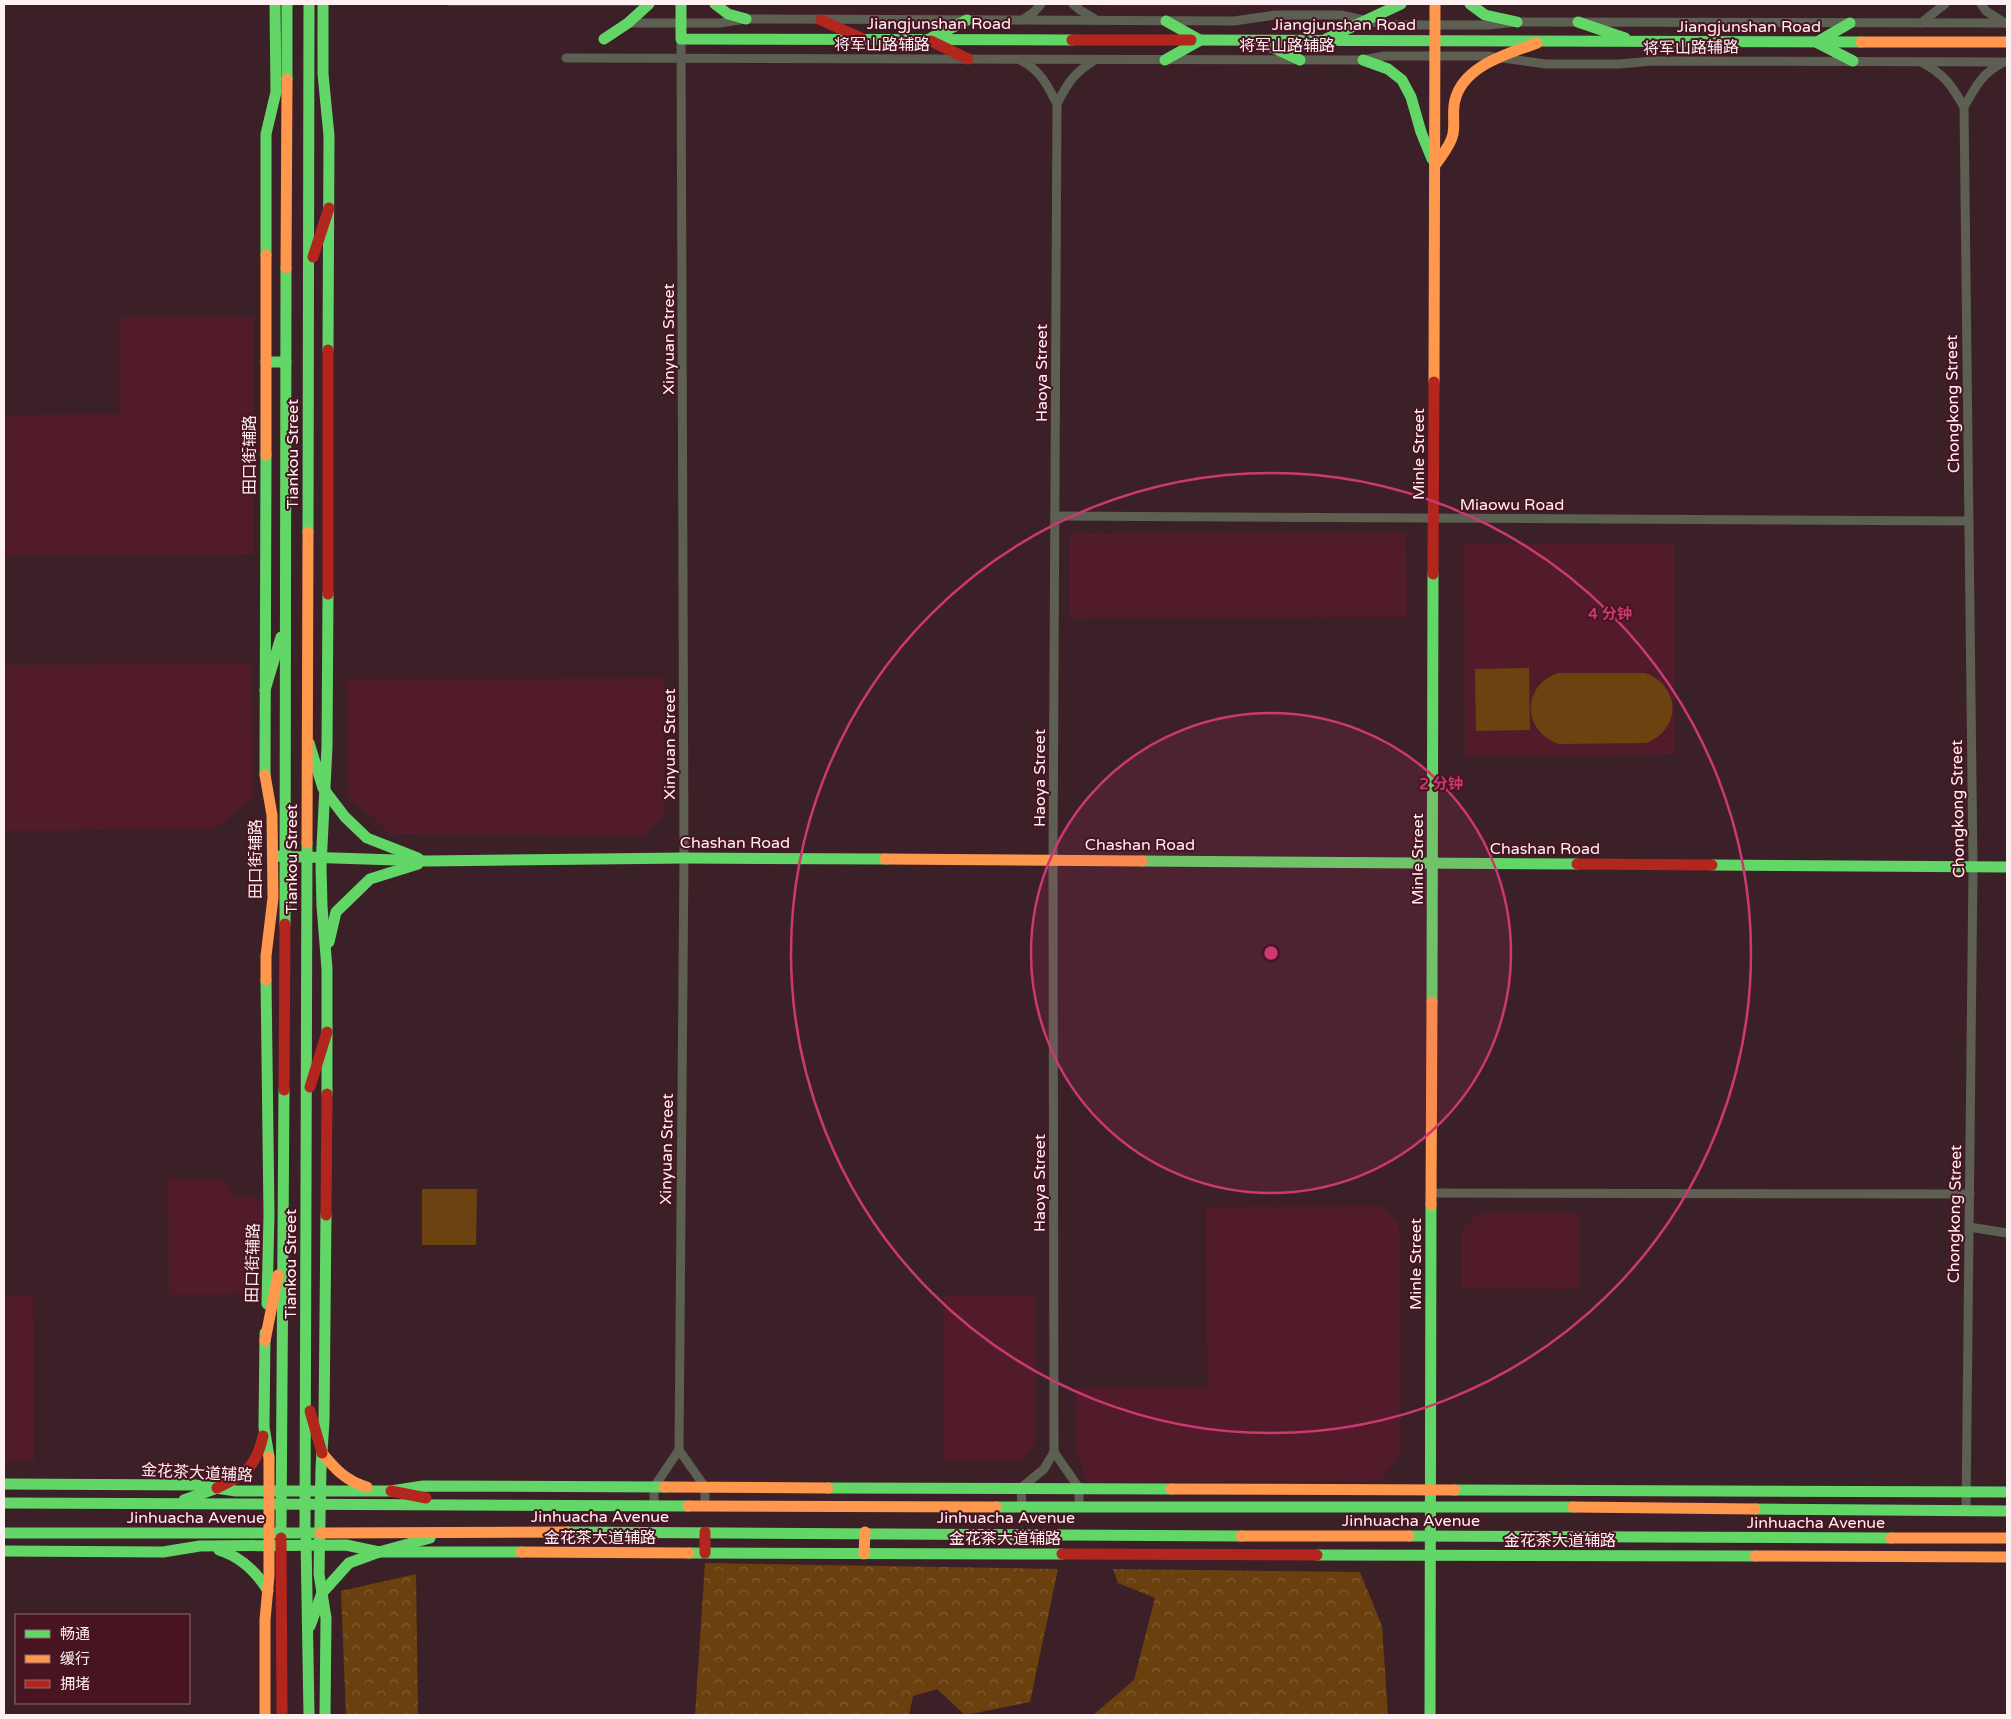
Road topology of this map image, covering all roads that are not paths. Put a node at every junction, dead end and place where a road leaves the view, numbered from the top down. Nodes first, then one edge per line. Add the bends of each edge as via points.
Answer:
1 (275, 4) edge
2 (287, 4) edge
3 (309, 4) edge
4 (323, 4) edge
5 (649, 4) edge
6 (680, 4) edge
7 (715, 4) edge
8 (1041, 4) edge
9 (1073, 4) edge
10 (1401, 4) edge
11 (1435, 4) edge
12 (1470, 4) edge
13 (1945, 4) edge
14 (1982, 4) edge
15 (746, 19) junction
16 (821, 20) junction
17 (967, 20) junction
18 (1021, 20) junction
19 (1098, 20) junction
20 (1166, 21) junction
21 (1368, 21) junction
22 (1517, 22) junction
23 (1578, 22) junction
24 (1850, 22) junction
25 (628, 23) junction
26 (681, 23) junction
27 (1921, 23) junction
28 (2006, 23) edge
29 (1435, 25) junction
30 (604, 39) dead end
31 (681, 39) junction
32 (865, 39) junction
33 (928, 40) junction
34 (1200, 40) junction
35 (1257, 40) junction
36 (1322, 40) junction
37 (1435, 41) junction
38 (1542, 41) junction
39 (1634, 42) junction
40 (1817, 42) junction
41 (2007, 42) edge
42 (1435, 56) junction
43 (566, 58) dead end
44 (681, 58) junction
45 (1502, 58) junction
46 (968, 59) junction
47 (1020, 59) junction
48 (1096, 60) junction
49 (1165, 60) junction
50 (1300, 60) junction
51 (1363, 60) junction
52 (1853, 62) junction
53 (1921, 62) junction
54 (2006, 62) edge
55 (1057, 104) junction
56 (1964, 107) junction
57 (1435, 166) junction
58 (329, 208) junction
59 (309, 268) junction
60 (266, 362) junction
61 (286, 362) junction
62 (1055, 516) junction
63 (1434, 518) junction
64 (1969, 521) junction
65 (285, 622) junction
66 (266, 690) junction
67 (308, 740) junction
68 (324, 788) junction
69 (273, 856) junction
70 (285, 856) junction
71 (307, 857) junction
72 (322, 857) junction
73 (684, 858) junction
74 (1053, 860) junction
75 (427, 861) junction
76 (1433, 863) junction
77 (1973, 867) junction
78 (2007, 867) edge
79 (327, 951) junction
80 (327, 1032) junction
81 (306, 1098) junction
82 (1432, 1193) junction
83 (1970, 1194) junction
84 (1969, 1227) junction
85 (2007, 1233) edge
86 (284, 1246) junction
87 (265, 1341) junction
88 (306, 1394) junction
89 (264, 1427) junction
90 (679, 1450) junction
91 (322, 1452) junction
92 (1054, 1452) junction
93 (4, 1484) edge
94 (654, 1487) junction
95 (705, 1487) junction
96 (218, 1488) junction
97 (1022, 1488) junction
98 (1079, 1488) junction
99 (1431, 1490) junction
100 (269, 1491) junction
101 (282, 1491) junction
102 (306, 1491) junction
103 (320, 1491) junction
104 (391, 1491) junction
105 (1966, 1492) junction
106 (2007, 1492) edge
107 (4, 1503) edge
108 (173, 1504) junction
109 (269, 1504) junction
110 (282, 1504) junction
111 (306, 1505) junction
112 (320, 1505) junction
113 (457, 1505) junction
114 (654, 1505) junction
115 (705, 1505) junction
116 (1431, 1506) junction
117 (1022, 1507) junction
118 (1079, 1507) junction
119 (1966, 1511) junction
120 (2007, 1511) edge
121 (705, 1532) junction
122 (865, 1532) junction
123 (4, 1533) edge
124 (305, 1533) junction
125 (449, 1533) junction
126 (269, 1534) junction
127 (1078, 1534) junction
128 (1431, 1536) junction
129 (2007, 1538) edge
130 (281, 1539) junction
131 (320, 1539) junction
132 (306, 1545) junction
133 (200, 1546) junction
134 (269, 1546) junction
135 (4, 1551) edge
136 (379, 1552) junction
137 (705, 1553) junction
138 (864, 1554) junction
139 (1078, 1554) junction
140 (1431, 1556) junction
141 (2007, 1557) edge
142 (268, 1590) junction
143 (322, 1593) junction
144 (308, 1632) junction
145 (282, 1634) junction
146 (265, 1715) edge
147 (282, 1715) edge
148 (309, 1715) edge
149 (325, 1715) edge
150 (1430, 1715) edge

1 - 60 main road, 田口街辅路 via 276,92 266,134
2 - 61 main road, Tiankou Street
3 - 59 main road, Tiankou Street
4 - 58 main road
5 - 25 main road
6 - 26 main road
7 - 15 main road via 728,14
8 - 18 street
9 - 19 street
10 - 21 main road
11 - 29 main road, Minle Street
12 - 22 main road via 1485,15
13 - 27 street
14 - 28 street via 1986,12
15 - 16 street, 将军山路辅路
15 - 26 street, 将军山路辅路
16 - 17 street, 将军山路辅路
16 - 32 main road
17 - 18 street, 将军山路辅路
17 - 33 main road
18 - 19 street, 将军山路辅路
19 - 20 street, 将军山路辅路
20 - 21 street, 将军山路辅路 via 1341,15
20 - 34 main road
21 - 29 street, 将军山路辅路 via 1387,25
21 - 36 main road
22 - 23 street, 将军山路辅路
22 - 29 street, 将军山路辅路
23 - 24 street, 将军山路辅路
23 - 39 main road
24 - 27 street, 将军山路辅路
24 - 40 main road
25 - 26 street, 将军山路辅路
25 - 30 main road
26 - 31 main road
27 - 28 street, 将军山路辅路
29 - 37 main road, Minle Street
31 - 32 main road, Jiangjunshan Road
31 - 44 street, Xinyuan Street
32 - 33 main road, Jiangjunshan Road
33 - 34 main road, Jiangjunshan Road
33 - 46 main road
34 - 35 main road, Jiangjunshan Road
34 - 49 main road
35 - 36 main road, Jiangjunshan Road
35 - 50 main road
36 - 37 main road, Jiangjunshan Road
37 - 38 main road, Jiangjunshan Road
37 - 42 main road, Minle Street
38 - 39 main road, Jiangjunshan Road
38 - 45 main road
39 - 40 main road, Jiangjunshan Road
40 - 41 main road, Jiangjunshan Road
40 - 52 main road
42 - 45 street, 将军山路辅路
42 - 51 street, 将军山路辅路 via 1384,56
42 - 57 main road, Minle Street
43 - 44 street, 将军山路辅路
44 - 46 street, 将军山路辅路
44 - 73 street, Xinyuan Street
45 - 52 street, 将军山路辅路 via 1546,64
45 - 57 main road via 1464,80 1455,98 1453,136
46 - 47 street, 将军山路辅路
47 - 48 street, 将军山路辅路
47 - 55 street, Haoya Street via 1044,78
48 - 49 street, 将军山路辅路
48 - 55 street, Haoya Street via 1069,80
49 - 50 street, 将军山路辅路
50 - 51 street, 将军山路辅路
51 - 57 main road via 1398,74 1408,88 1418,125
52 - 53 street, 将军山路辅路
53 - 54 street, 将军山路辅路
53 - 56 street, Chongkong Street via 1938,70 1952,85
54 - 56 street via 1989,70
55 - 62 street, Haoya Street
56 - 64 street, Chongkong Street
57 - 63 main road, Minle Street
58 - 59 main road
58 - 68 main road via 327,737
59 - 67 main road, Tiankou Street
60 - 61 main road
60 - 66 main road, 田口街辅路
61 - 65 main road, Tiankou Street
62 - 63 street, Miaowu Road
62 - 74 street, Haoya Street
63 - 64 street, Miaowu Road
63 - 76 main road, Minle Street
64 - 77 street, Chongkong Street
65 - 66 main road
65 - 70 main road, Tiankou Street
66 - 69 main road, 田口街辅路 via 265,780 272,815
67 - 68 main road
67 - 71 main road, Tiankou Street
68 - 72 main road
68 - 75 main road via 345,817 367,838
69 - 70 main road, Chashan Road
69 - 87 main road, 田口街辅路 via 273,898 266,956 269,1289
70 - 71 main road, Chashan Road
70 - 86 main road, Tiankou Street
71 - 72 main road, Chashan Road
71 - 81 main road, Tiankou Street
72 - 75 main road, Chashan Road
72 - 79 main road via 322,906
73 - 74 main road, Chashan Road
73 - 75 main road, Chashan Road
73 - 90 street, Xinyuan Street
74 - 76 main road, Chashan Road
74 - 92 street, Haoya Street
75 - 79 main road via 370,879 336,912
76 - 77 main road, Chashan Road
76 - 82 main road, Minle Street
77 - 78 main road, Chashan Road
77 - 83 street, Chongkong Street
79 - 80 main road
80 - 81 main road
80 - 91 main road
81 - 88 main road, Tiankou Street
82 - 83 street
82 - 99 main road, Minle Street
83 - 84 street, Chongkong Street
84 - 85 street
84 - 105 street, Chongkong Street
86 - 87 main road
86 - 101 main road, Tiankou Street
87 - 89 main road, 田口街辅路
88 - 91 main road
88 - 102 main road, Tiankou Street
89 - 96 main road via 260,1452 249,1472
89 - 100 main road, 田口街辅路 via 269,1453
90 - 94 street
90 - 95 street
91 - 103 main road
91 - 104 main road via 340,1475 354,1484
92 - 97 street via 1044,1468
92 - 98 street
93 - 96 main road, 金花茶大道辅路 via 195,1485
94 - 95 main road, 金花茶大道辅路
94 - 104 main road, 金花茶大道辅路 via 423,1486
94 - 114 street
95 - 97 main road, 金花茶大道辅路
95 - 115 street
96 - 100 main road, 金花茶大道辅路
96 - 108 main road
97 - 98 main road, 金花茶大道辅路
97 - 117 street
98 - 99 main road, 金花茶大道辅路
98 - 118 street
99 - 105 main road, 金花茶大道辅路
99 - 116 main road, Minle Street
100 - 101 main road, 金花茶大道辅路
100 - 109 main road, 田口街辅路
101 - 102 main road, 金花茶大道辅路
101 - 110 main road, Tiankou Street
102 - 103 main road, 金花茶大道辅路
102 - 111 main road, Tiankou Street
103 - 104 main road, 金花茶大道辅路
103 - 112 main road
104 - 113 main road
105 - 106 main road, 金花茶大道辅路
105 - 119 street, Chongkong Street
107 - 108 main road, Jinhuacha Avenue
108 - 109 main road, Jinhuacha Avenue
109 - 110 main road, Jinhuacha Avenue
109 - 126 main road, 田口街辅路
110 - 111 main road, Jinhuacha Avenue
110 - 130 main road, Tiankou Street
111 - 112 main road, Jinhuacha Avenue
111 - 124 main road, Tiankou Street
112 - 113 main road, Jinhuacha Avenue
112 - 131 main road
113 - 114 main road, Jinhuacha Avenue
114 - 115 main road, Jinhuacha Avenue
115 - 117 main road, Jinhuacha Avenue
116 - 118 main road, Jinhuacha Avenue
116 - 119 main road, Jinhuacha Avenue
116 - 128 main road, Minle Street
117 - 118 main road, Jinhuacha Avenue
119 - 120 main road, Jinhuacha Avenue
121 - 122 main road, Jinhuacha Avenue
121 - 125 main road, Jinhuacha Avenue
121 - 137 main road
122 - 127 main road, Jinhuacha Avenue
122 - 138 main road
123 - 126 main road, Jinhuacha Avenue
124 - 130 main road, Jinhuacha Avenue
124 - 131 main road, Jinhuacha Avenue
124 - 132 main road, Tiankou Street
125 - 131 main road, Jinhuacha Avenue
125 - 136 main road
126 - 130 main road, Jinhuacha Avenue
126 - 134 main road, 田口街辅路
127 - 128 main road, Jinhuacha Avenue
127 - 139 main road
128 - 129 main road, Jinhuacha Avenue
128 - 140 main road, Minle Street
130 - 132 main road, 金花茶大道辅路
130 - 134 main road, 金花茶大道辅路
130 - 145 main road, Tiankou Street
131 - 132 main road, 金花茶大道辅路
131 - 136 main road, 金花茶大道辅路
131 - 143 main road
132 - 144 main road, Tiankou Street
133 - 134 main road, 金花茶大道辅路
133 - 135 main road, 金花茶大道辅路 via 163,1552
133 - 142 main road via 233,1554
134 - 142 main road, 田口街辅路
136 - 137 main road, 金花茶大道辅路
136 - 143 main road via 348,1563
137 - 138 main road, 金花茶大道辅路
138 - 139 main road, 金花茶大道辅路
139 - 140 main road, 金花茶大道辅路
140 - 141 main road, 金花茶大道辅路
140 - 150 main road, Minle Street
142 - 145 main road
142 - 146 main road, 田口街辅路
143 - 144 main road
143 - 149 main road via 326,1618
144 - 148 main road, Tiankou Street
145 - 147 main road, Tiankou Street

